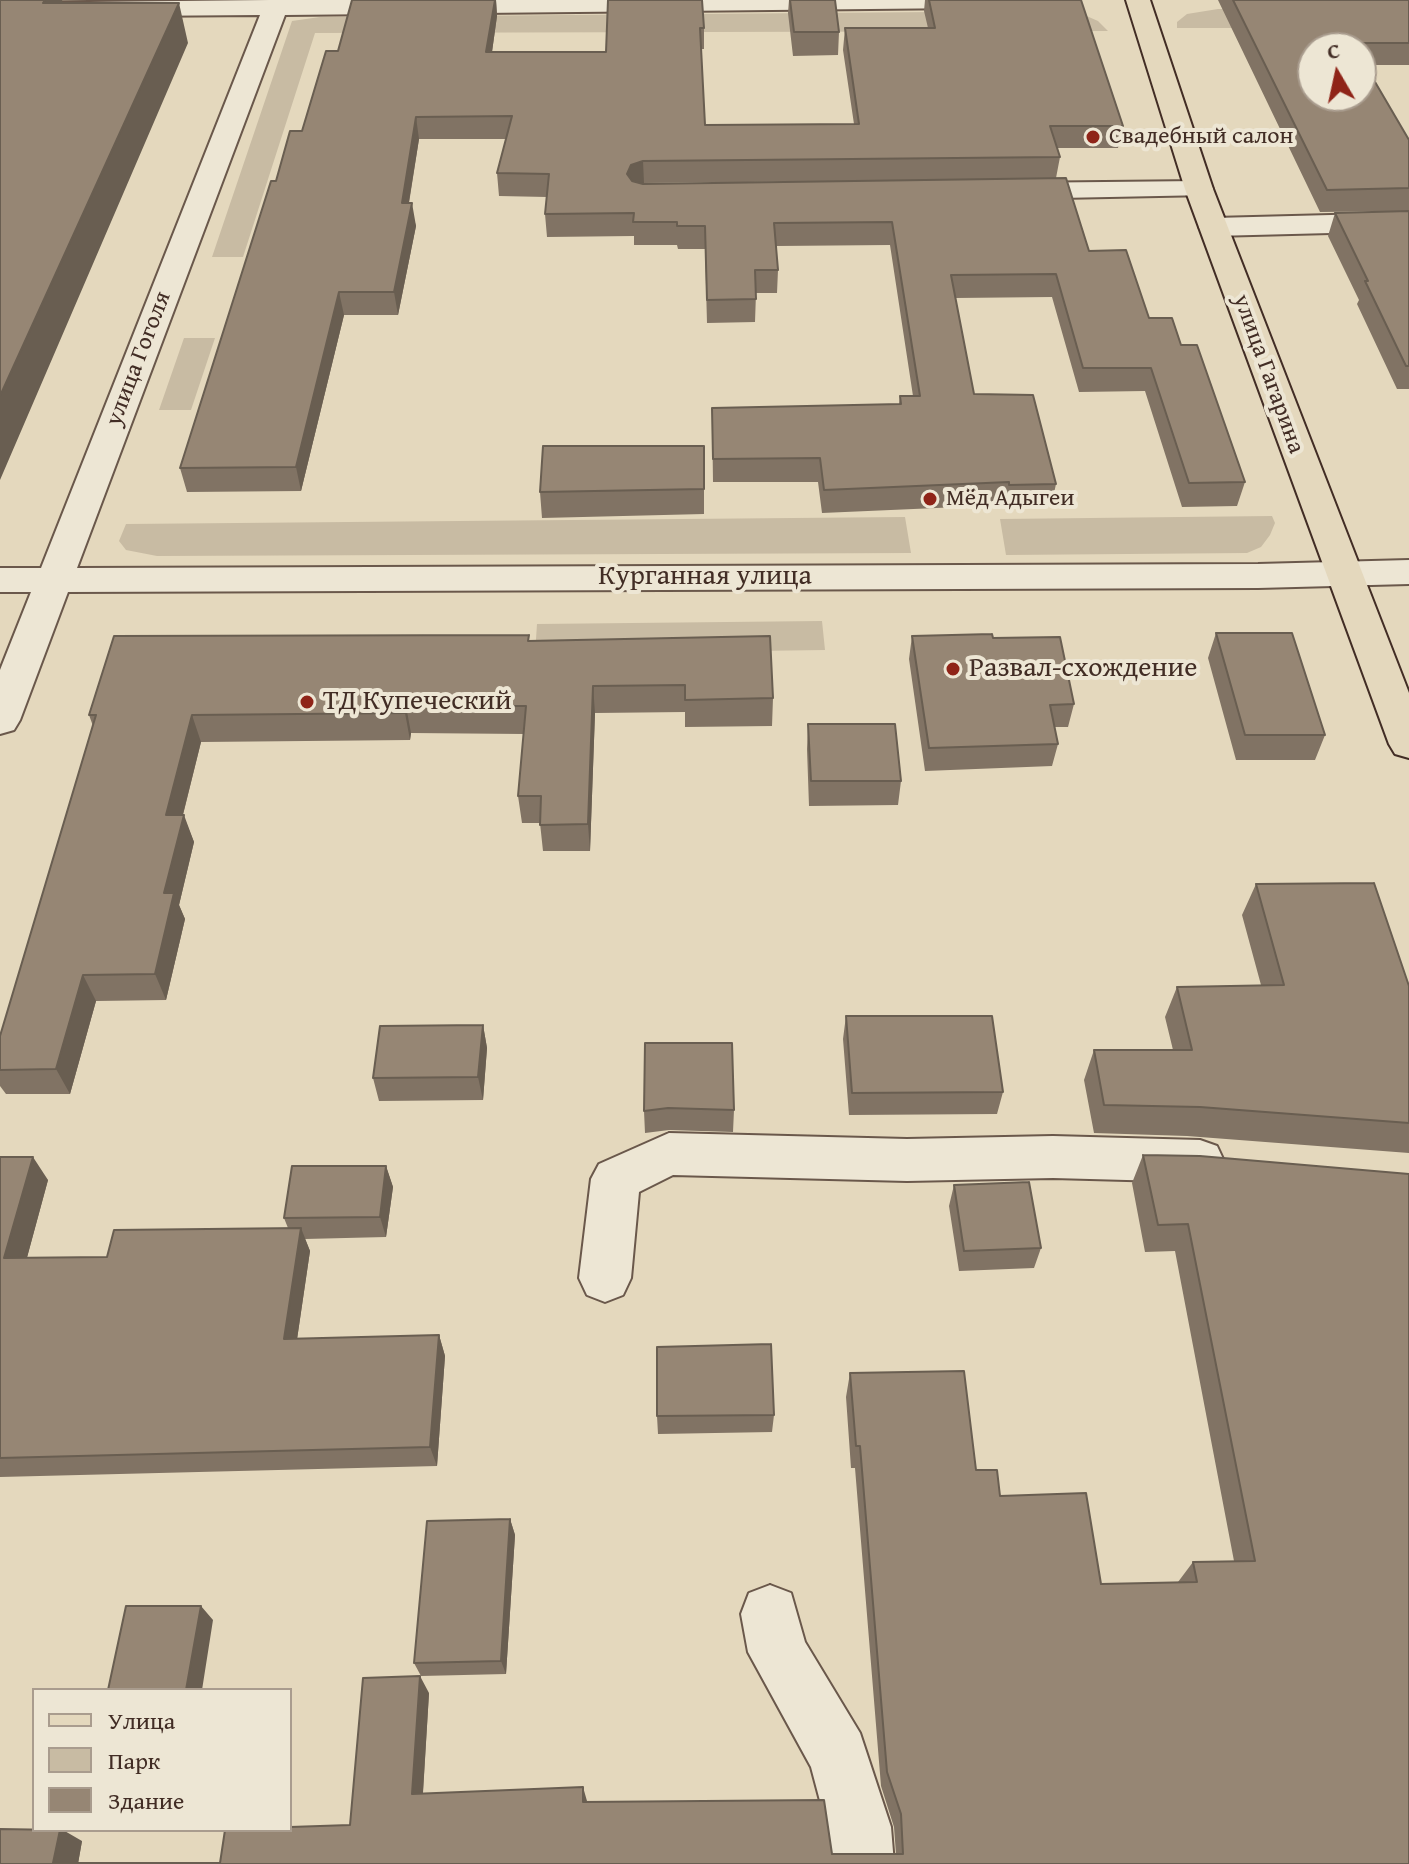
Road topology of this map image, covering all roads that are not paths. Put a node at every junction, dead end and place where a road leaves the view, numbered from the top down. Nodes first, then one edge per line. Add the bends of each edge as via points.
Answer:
1 (1065, 0) edge
2 (1138, 0) edge
3 (754, 2) edge
4 (279, 4) edge
5 (106, 5) edge
6 (0, 10) edge
7 (1199, 189) junction
8 (978, 191) edge
9 (1409, 222) edge
10 (1214, 227) junction
11 (1409, 572) edge
12 (1342, 574) junction
13 (0, 580) edge
14 (55, 580) junction
15 (0, 720) edge
16 (1409, 744) edge
17 (1251, 1165) edge
18 (605, 1278) dead end
19 (770, 1614) dead end
20 (862, 1864) edge

1 - 3 street
2 - 7 main road, улица Гагарина
3 - 4 street
4 - 5 street
4 - 14 street, улица Гоголя
5 - 6 street
7 - 8 street
7 - 10 main road, улица Гагарина
9 - 10 street
10 - 12 main road, улица Гагарина
11 - 12 street, Курганная улица
12 - 14 street, Курганная улица
12 - 16 main road, улица Гагарина
13 - 14 street, Курганная улица
14 - 15 street, улица Гоголя
17 - 18 street via 1053,1157 907,1160 669,1154 616,1179
19 - 20 street via 778,1652 838,1755 859,1827

